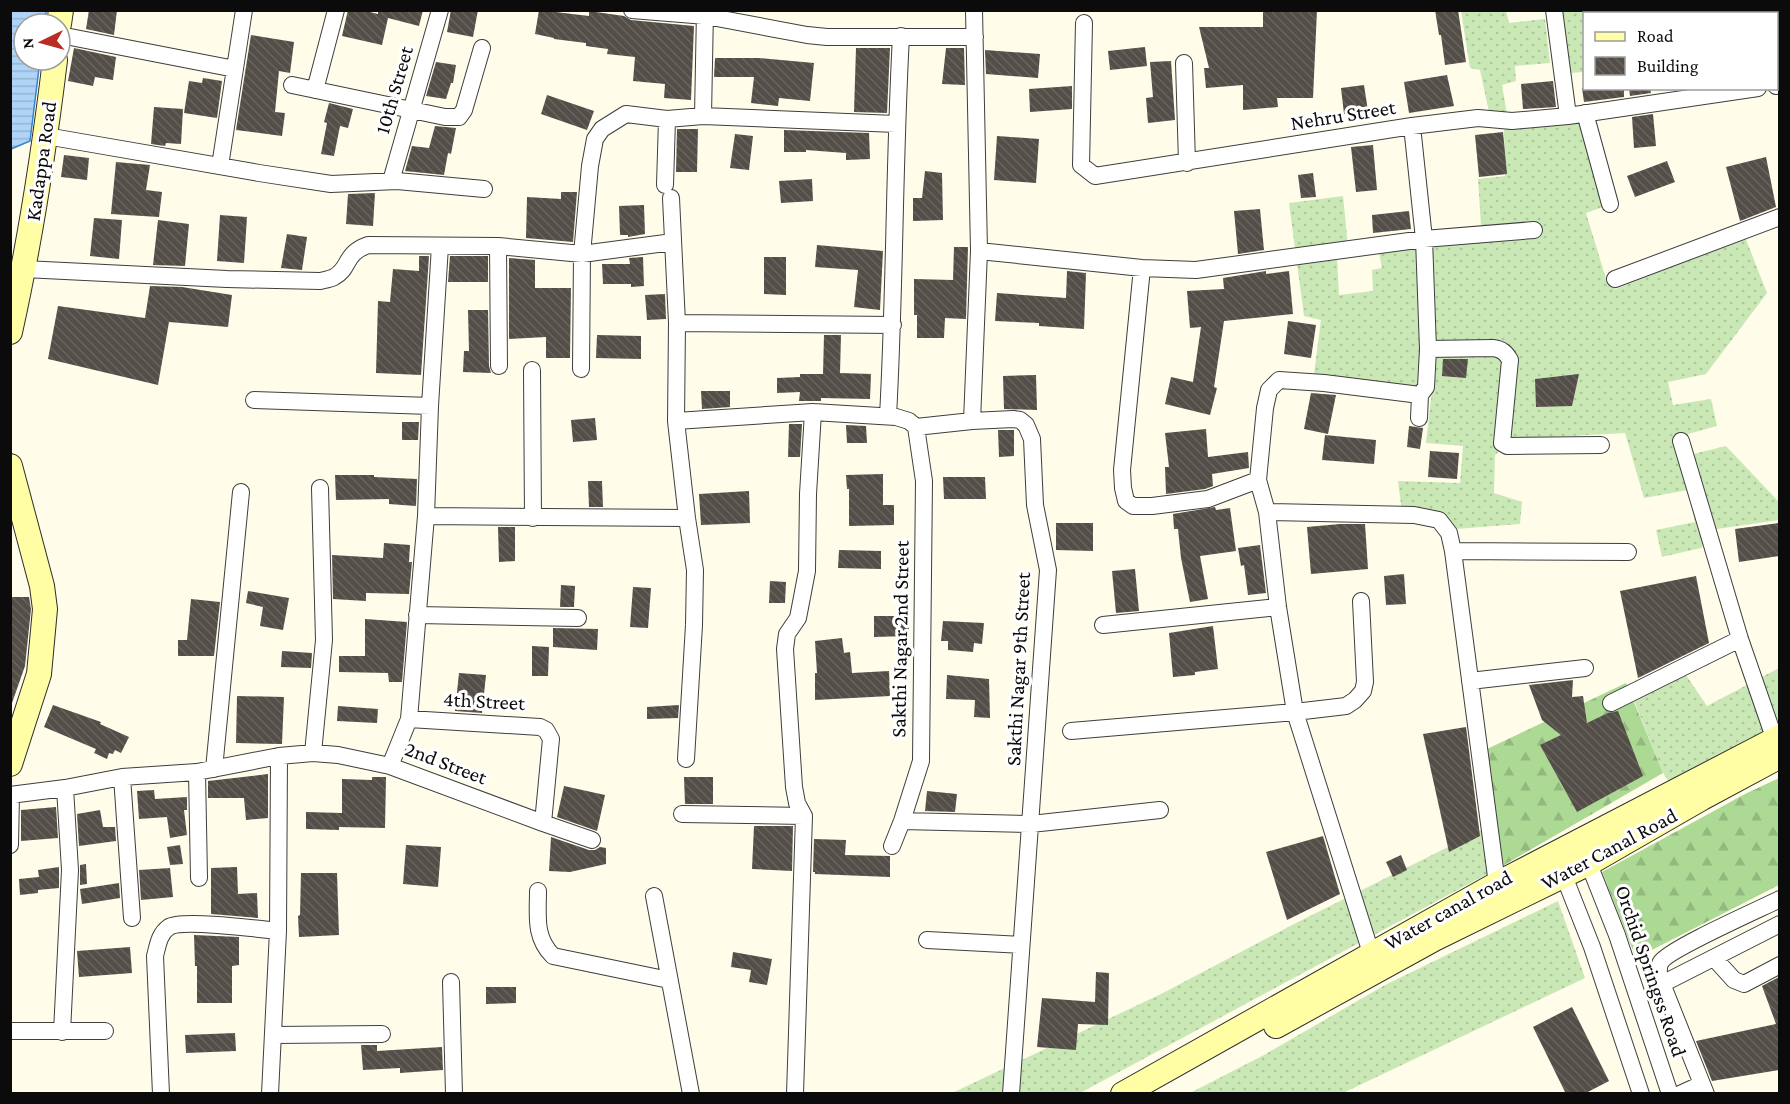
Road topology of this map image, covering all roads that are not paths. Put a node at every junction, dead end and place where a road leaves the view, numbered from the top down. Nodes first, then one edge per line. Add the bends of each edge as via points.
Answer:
1 (244, 10) edge
2 (336, 10) edge
3 (440, 10) edge
4 (632, 10) edge
5 (974, 10) edge
6 (1554, 10) edge
7 (706, 13) edge
8 (1084, 24) dead end
9 (901, 36) junction
10 (72, 37) edge
11 (975, 37) junction
12 (483, 48) dead end
13 (1184, 63) dead end
14 (235, 69) junction
15 (54, 72) edge
16 (292, 85) dead end
17 (315, 90) junction
18 (1739, 90) edge
19 (1677, 94) edge
20 (411, 110) junction
21 (1576, 114) junction
22 (702, 116) junction
23 (667, 119) junction
24 (896, 124) junction
25 (1412, 126) junction
26 (46, 136) junction
27 (1187, 163) junction
28 (220, 166) junction
29 (391, 182) junction
30 (484, 189) dead end
31 (1610, 204) dead end
32 (1779, 217) edge
33 (1534, 230) dead end
34 (1424, 239) junction
35 (673, 242) junction
36 (440, 246) junction
37 (498, 246) junction
38 (979, 251) junction
39 (582, 254) junction
40 (1142, 268) junction
41 (24, 269) junction
42 (1615, 279) dead end
43 (677, 323) junction
44 (893, 325) junction
45 (10, 332) edge
46 (1428, 349) junction
47 (500, 366) dead end
48 (581, 369) dead end
49 (532, 370) dead end
50 (1420, 395) junction
51 (254, 400) dead end
52 (430, 406) junction
53 (813, 412) junction
54 (888, 416) junction
55 (1419, 418) dead end
56 (676, 421) junction
57 (972, 421) junction
58 (916, 427) junction
59 (1681, 441) dead end
60 (1601, 445) dead end
61 (10, 466) edge
62 (1258, 480) junction
63 (320, 488) dead end
64 (241, 492) dead end
65 (16, 504) edge
66 (1267, 512) junction
67 (426, 516) junction
68 (533, 518) junction
69 (687, 518) junction
70 (1453, 551) junction
71 (1628, 552) dead end
72 (1362, 601) dead end
73 (1278, 607) junction
74 (417, 615) junction
75 (578, 618) dead end
76 (1103, 626) dead end
77 (1740, 639) junction
78 (1585, 668) dead end
79 (1470, 681) junction
80 (1611, 703) dead end
81 (1294, 712) junction
82 (409, 719) junction
83 (18, 721) edge
84 (1071, 730) dead end
85 (1778, 746) edge
86 (313, 753) junction
87 (279, 756) junction
88 (686, 759) dead end
89 (10, 764) edge
90 (390, 766) junction
91 (214, 769) junction
92 (197, 772) junction
93 (1727, 774) junction
94 (122, 777) junction
95 (65, 788) junction
96 (11, 795) edge
97 (1160, 810) dead end
98 (682, 814) dead end
99 (804, 816) junction
100 (902, 821) junction
101 (543, 824) junction
102 (1031, 824) junction
103 (592, 840) dead end
104 (1578, 840) junction
105 (10, 844) edge
106 (892, 846) dead end
107 (1589, 863) junction
108 (1559, 864) junction
109 (200, 878) dead end
110 (1497, 884) junction
111 (538, 891) dead end
112 (654, 896) dead end
113 (1779, 899) edge
114 (132, 918) dead end
115 (1779, 924) edge
116 (278, 930) junction
117 (927, 940) dead end
118 (1021, 945) junction
119 (1714, 958) junction
120 (1376, 961) junction
121 (1779, 965) edge
122 (669, 980) junction
123 (451, 982) dead end
124 (1662, 984) junction
125 (10, 1031) edge
126 (105, 1031) dead end
127 (62, 1032) junction
128 (382, 1034) dead end
129 (273, 1035) junction
130 (1704, 1089) edge
131 (161, 1094) edge
132 (270, 1094) edge
133 (454, 1094) edge
134 (691, 1094) edge
135 (795, 1094) edge
136 (1011, 1094) edge
137 (1123, 1094) edge
138 (1153, 1094) edge
139 (1641, 1094) edge
140 (1670, 1094) edge
141 (1680, 1094) edge

1 - 14 street
2 - 17 street
3 - 20 street, 10th Street
4 - 7 street
5 - 11 street
6 - 21 street
7 - 9 street via 807,35
7 - 22 street
8 - 27 street, Nehru Street via 1081,165 1095,176
9 - 11 street
9 - 24 street
10 - 14 street
11 - 38 street
12 - 20 street via 459,117
13 - 27 street
14 - 28 street
15 - 26 main road, Kadappa Road
16 - 17 street
17 - 20 street
18 - 19 street, Nehru Street
19 - 21 street, Nehru Street
20 - 29 street, 10th Street
21 - 25 street, Nehru Street via 1512,121 1478,118
21 - 31 street
22 - 23 street
22 - 24 street
23 - 35 street
23 - 39 street via 626,114 602,129 595,139
24 - 44 street
25 - 27 street, Nehru Street
25 - 34 street
26 - 28 street
26 - 41 main road, Kadappa Road
28 - 29 street via 331,184
29 - 30 street
32 - 42 street
33 - 34 street
34 - 40 street via 1196,270
34 - 46 street
35 - 39 street
35 - 43 street
36 - 37 street
36 - 41 street via 369,245 353,253 334,278 320,281
36 - 52 street
37 - 39 street
37 - 47 street
38 - 40 street
38 - 57 street
39 - 48 street
40 - 62 street via 1122,470 1126,501 1133,506 1152,506 1208,499
41 - 45 main road, Kadappa Road
43 - 44 street
43 - 56 street
44 - 54 street
46 - 50 street via 1426,387
46 - 60 street via 1493,348 1506,354 1510,360 1502,443 1507,446
49 - 68 street
50 - 55 street
50 - 62 street via 1279,380 1269,390 1265,408
51 - 52 street
52 - 67 street
53 - 54 street, Sakthi Nagar 9th Street
53 - 56 street, Sakthi Nagar 9th Street
53 - 99 street via 807,571 798,618 787,634 785,649 794,787 796,803
54 - 58 street, Sakthi Nagar 9th Street via 909,421
56 - 69 street
57 - 58 street, Sakthi Nagar 9th Street
57 - 102 street, Sakthi Nagar 9th Street via 1020,420 1032,439 1035,505 1048,570
58 - 100 street, Sakthi Nagar 2nd Street via 924,481 921,761
59 - 77 street
61 - 65 main road
62 - 66 street
63 - 86 street via 324,640
64 - 91 street
65 - 83 main road via 42,586 45,609 39,674
66 - 70 street via 1414,515 1439,520 1449,533
66 - 73 street
67 - 68 street
67 - 74 street
68 - 69 street
69 - 88 street via 695,570
70 - 71 street
70 - 79 street
72 - 81 street via 1363,691 1346,706
73 - 76 street
73 - 81 street
74 - 75 street
74 - 82 street
77 - 80 street
77 - 85 street
78 - 79 street
79 - 110 street
81 - 84 street
81 - 120 street
82 - 90 street
82 - 101 street, 4th Street via 546,730 551,739
83 - 89 main road
85 - 93 main road, Water canal road
86 - 87 street, 2nd Street
86 - 90 street, 2nd Street
87 - 91 street, 2nd Street
87 - 116 street
90 - 101 street, 2nd Street
91 - 92 street, 2nd Street
92 - 94 street, 2nd Street
92 - 109 street
93 - 104 main road, Water canal road
93 - 107 main road, Water Canal Road
94 - 95 street, 2nd Street
94 - 114 street
95 - 96 street, 2nd Street
95 - 127 street via 70,870
96 - 105 street
97 - 102 street
98 - 99 street
99 - 135 street
100 - 102 street
100 - 106 street, Sakthi Nagar 2nd Street
101 - 103 street, 2nd Street
102 - 118 street, Sakthi Nagar 9th Street
104 - 107 street, Orchid Springss Road
104 - 108 main road, Water canal road
107 - 108 main road, Water Canal Road
107 - 140 street, Orchid Springss Road
108 - 110 main road, Water canal road
108 - 120 main road, Water Canal Road via 1434,939
108 - 139 street via 1592,947
110 - 120 main road, Water canal road
111 - 122 street via 539,935 543,947 553,956
112 - 122 street
113 - 124 street via 1662,960
115 - 119 street
116 - 129 street
116 - 131 street via 191,924 171,926 160,936 155,956
117 - 118 street
118 - 136 street, Sakthi Nagar 9th Street
119 - 121 street via 1734,980 1744,984
119 - 124 street
120 - 137 main road, Water canal road
120 - 138 main road, Water Canal Road
122 - 134 street
123 - 133 street
124 - 130 street
125 - 127 street
126 - 127 street
128 - 129 street
129 - 132 street
130 - 141 street

